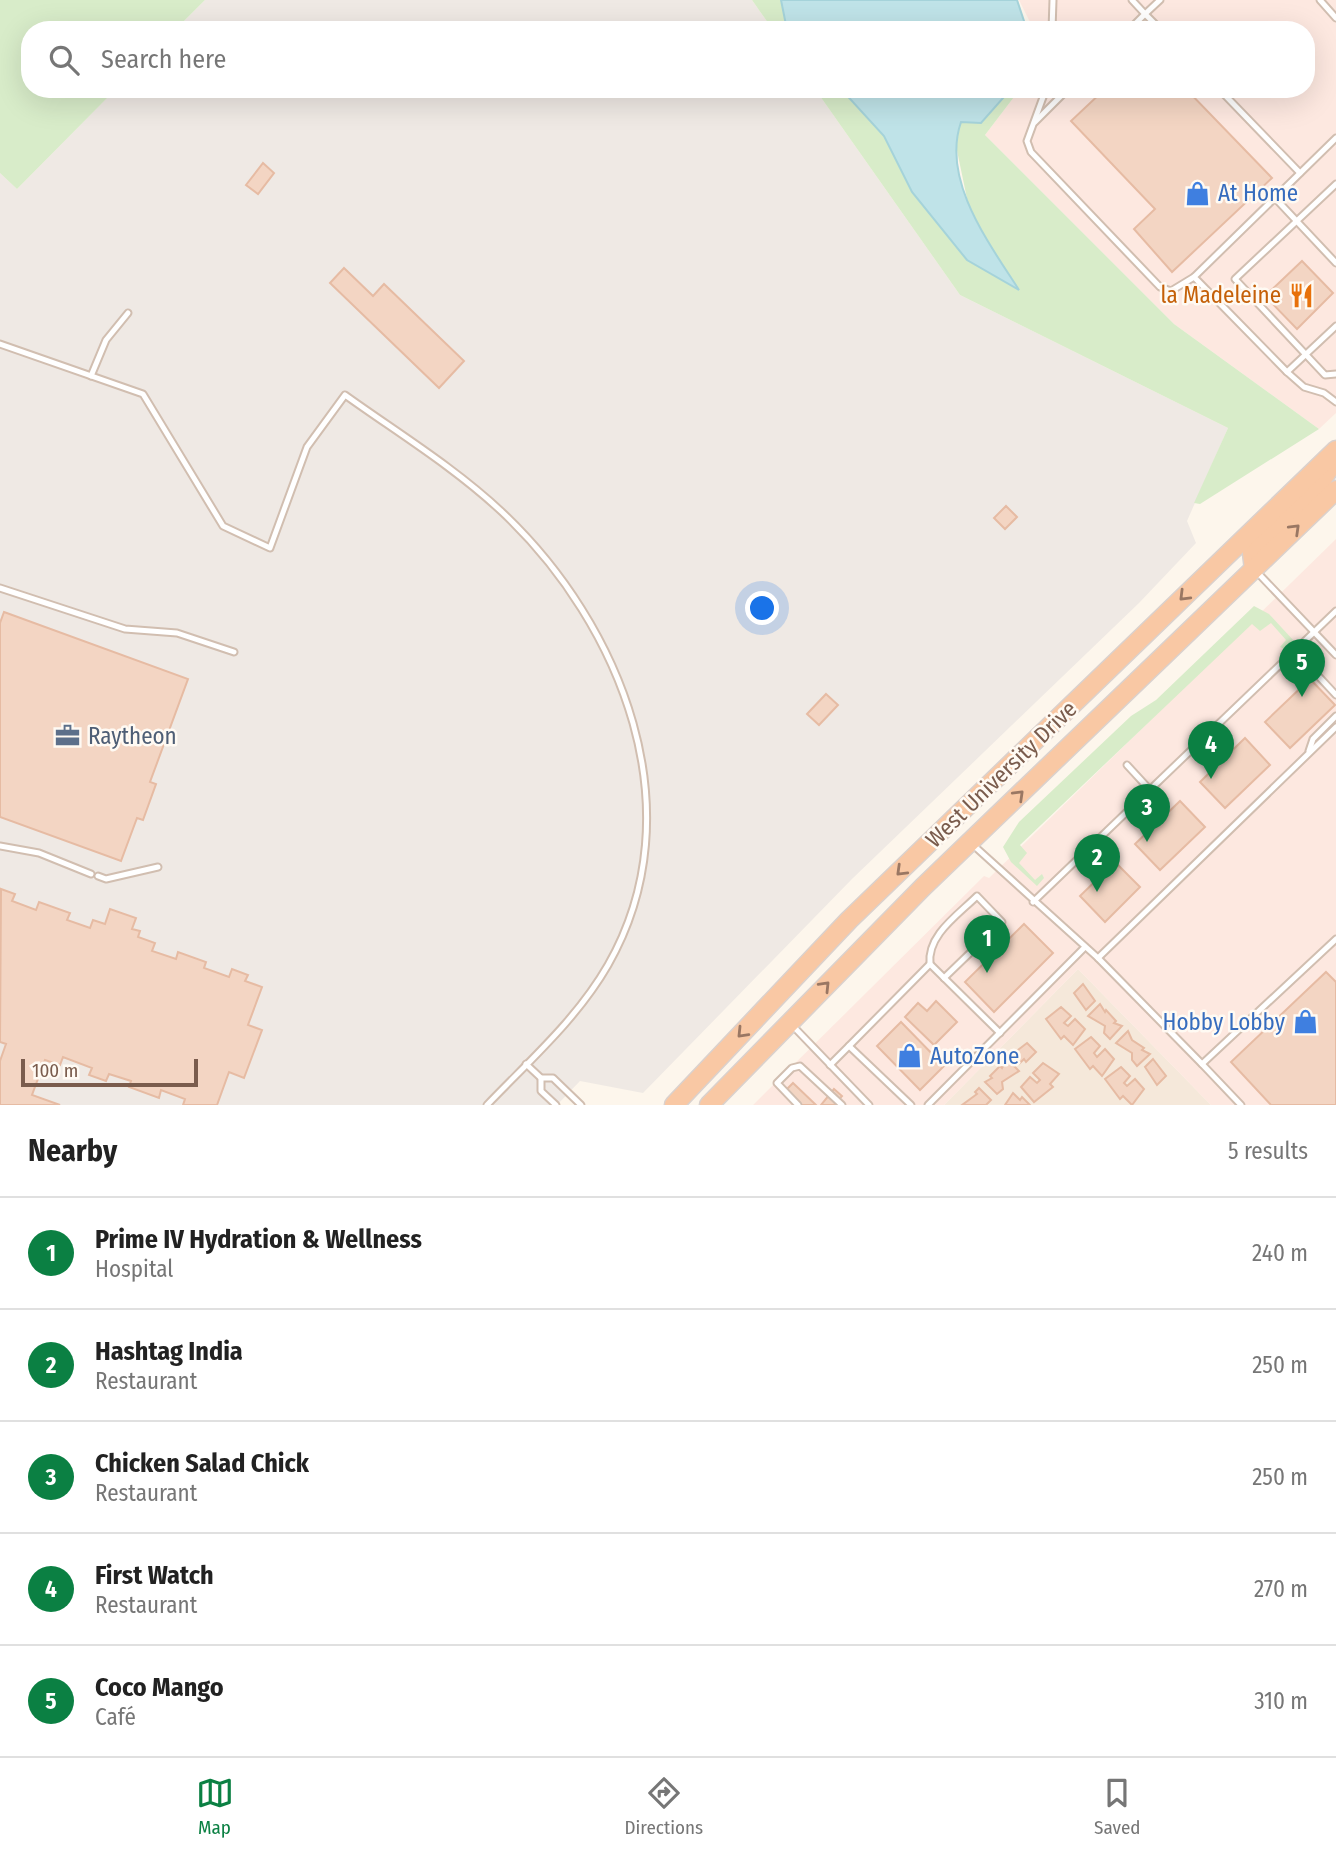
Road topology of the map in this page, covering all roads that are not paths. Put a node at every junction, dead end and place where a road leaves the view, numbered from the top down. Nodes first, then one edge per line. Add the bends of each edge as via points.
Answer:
1 (1053, 0) edge
2 (1132, 0) edge
3 (1160, 0) edge
4 (1321, 0) edge
5 (1145, 13) junction
6 (1336, 18) edge
7 (1052, 21) edge
8 (1137, 21) edge
9 (1153, 21) edge
10 (1042, 98) edge
11 (1059, 98) edge
12 (1228, 98) edge
13 (1032, 125) junction
14 (1336, 138) edge
15 (1300, 173) junction
16 (1336, 184) edge
17 (1275, 198) junction
18 (1296, 221) junction
19 (1336, 263) edge
20 (1194, 277) junction
21 (128, 313) dead end
22 (1336, 326) edge
23 (0, 344) edge
24 (1306, 354) junction
25 (1287, 372) junction
26 (1336, 374) edge
27 (91, 376) junction
28 (1336, 402) edge
29 (1336, 450) edge
30 (1336, 459) edge
31 (1336, 490) edge
32 (1233, 548) junction
33 (1254, 569) junction
34 (0, 588) edge
35 (1336, 611) edge
36 (1314, 632) junction
37 (1295, 651) junction
38 (234, 652) dead end
39 (1336, 655) edge
40 (1336, 695) edge
41 (1082, 696) junction
42 (1336, 716) edge
43 (1336, 727) edge
44 (1308, 754) junction
45 (1127, 765) dead end
46 (1150, 790) junction
47 (950, 823) junction
48 (970, 842) junction
49 (0, 846) edge
50 (158, 867) dead end
51 (1033, 902) junction
52 (1336, 939) edge
53 (1085, 947) junction
54 (1098, 958) junction
55 (930, 964) junction
56 (944, 978) junction
57 (789, 1023) junction
58 (1000, 1033) junction
59 (849, 1046) junction
60 (526, 1063) junction
61 (1202, 1064) junction
62 (830, 1065) junction
63 (541, 1078) junction
64 (487, 1105) edge
65 (556, 1105) edge
66 (581, 1105) edge
67 (674, 1105) edge
68 (709, 1105) edge
69 (798, 1105) edge
70 (842, 1105) edge
71 (869, 1105) edge
72 (911, 1105) edge
73 (928, 1105) edge
74 (1241, 1105) edge

1 - 7 lane
2 - 5 lane
3 - 5 lane
4 - 6 lane
5 - 8 lane
5 - 9 lane
10 - 13 lane
11 - 13 lane
12 - 15 lane
13 - 20 lane via 1027,141 1031,152 1160,287 1171,291
14 - 15 lane
15 - 17 lane
16 - 18 lane
17 - 18 lane
17 - 20 lane
18 - 19 lane
18 - 24 lane via 1235,279
20 - 25 lane
21 - 27 lane via 106,340
22 - 24 lane
23 - 27 lane
24 - 25 lane
24 - 26 lane via 1325,374
25 - 28 lane via 1304,387
27 - 60 lane via 143,394 223,526 270,548 307,447 345,395 491,502 546,561 582,611 621,685 638,737 647,787 644,858 626,925 608,965 582,1003
29 - 32 highway, West University Drive
30 - 33 highway via 1319,484 1256,544
33 -> 31 highway, West University Drive
32 - 33 highway
32 -> 41 highway, West University Drive
33 - 36 lane
48 -> 33 highway, West University Drive
34 - 38 lane via 124,629 177,633
35 - 36 lane
36 - 37 lane
36 - 39 lane
37 - 40 lane
37 - 46 lane
41 - 47 highway, West University Drive
41 - 48 highway via 1074,711 971,810
42 - 44 lane via 1313,739
43 - 44 lane
44 - 54 lane
45 - 46 lane
46 - 51 lane
47 - 48 highway
47 -> 67 highway, West University Drive via 849,920
48 - 51 lane
57 -> 48 highway, West University Drive
49 - 50 lane via 39,853 106,879
51 - 53 lane
52 - 61 lane
53 - 54 lane
53 - 58 lane
54 - 61 lane
55 - 56 lane
55 - 56 lane via 934,940 977,896 1002,922
55 - 59 lane
56 - 58 lane
57 - 62 lane
57 - 68 highway, West University Drive
58 - 73 lane
59 - 62 lane
59 - 72 lane
60 - 63 lane
60 - 64 lane
61 - 74 lane
62 - 71 lane
63 - 65 lane via 541,1091
63 - 66 lane via 552,1078
69 - 70 lane via 776,1083 800,1066

